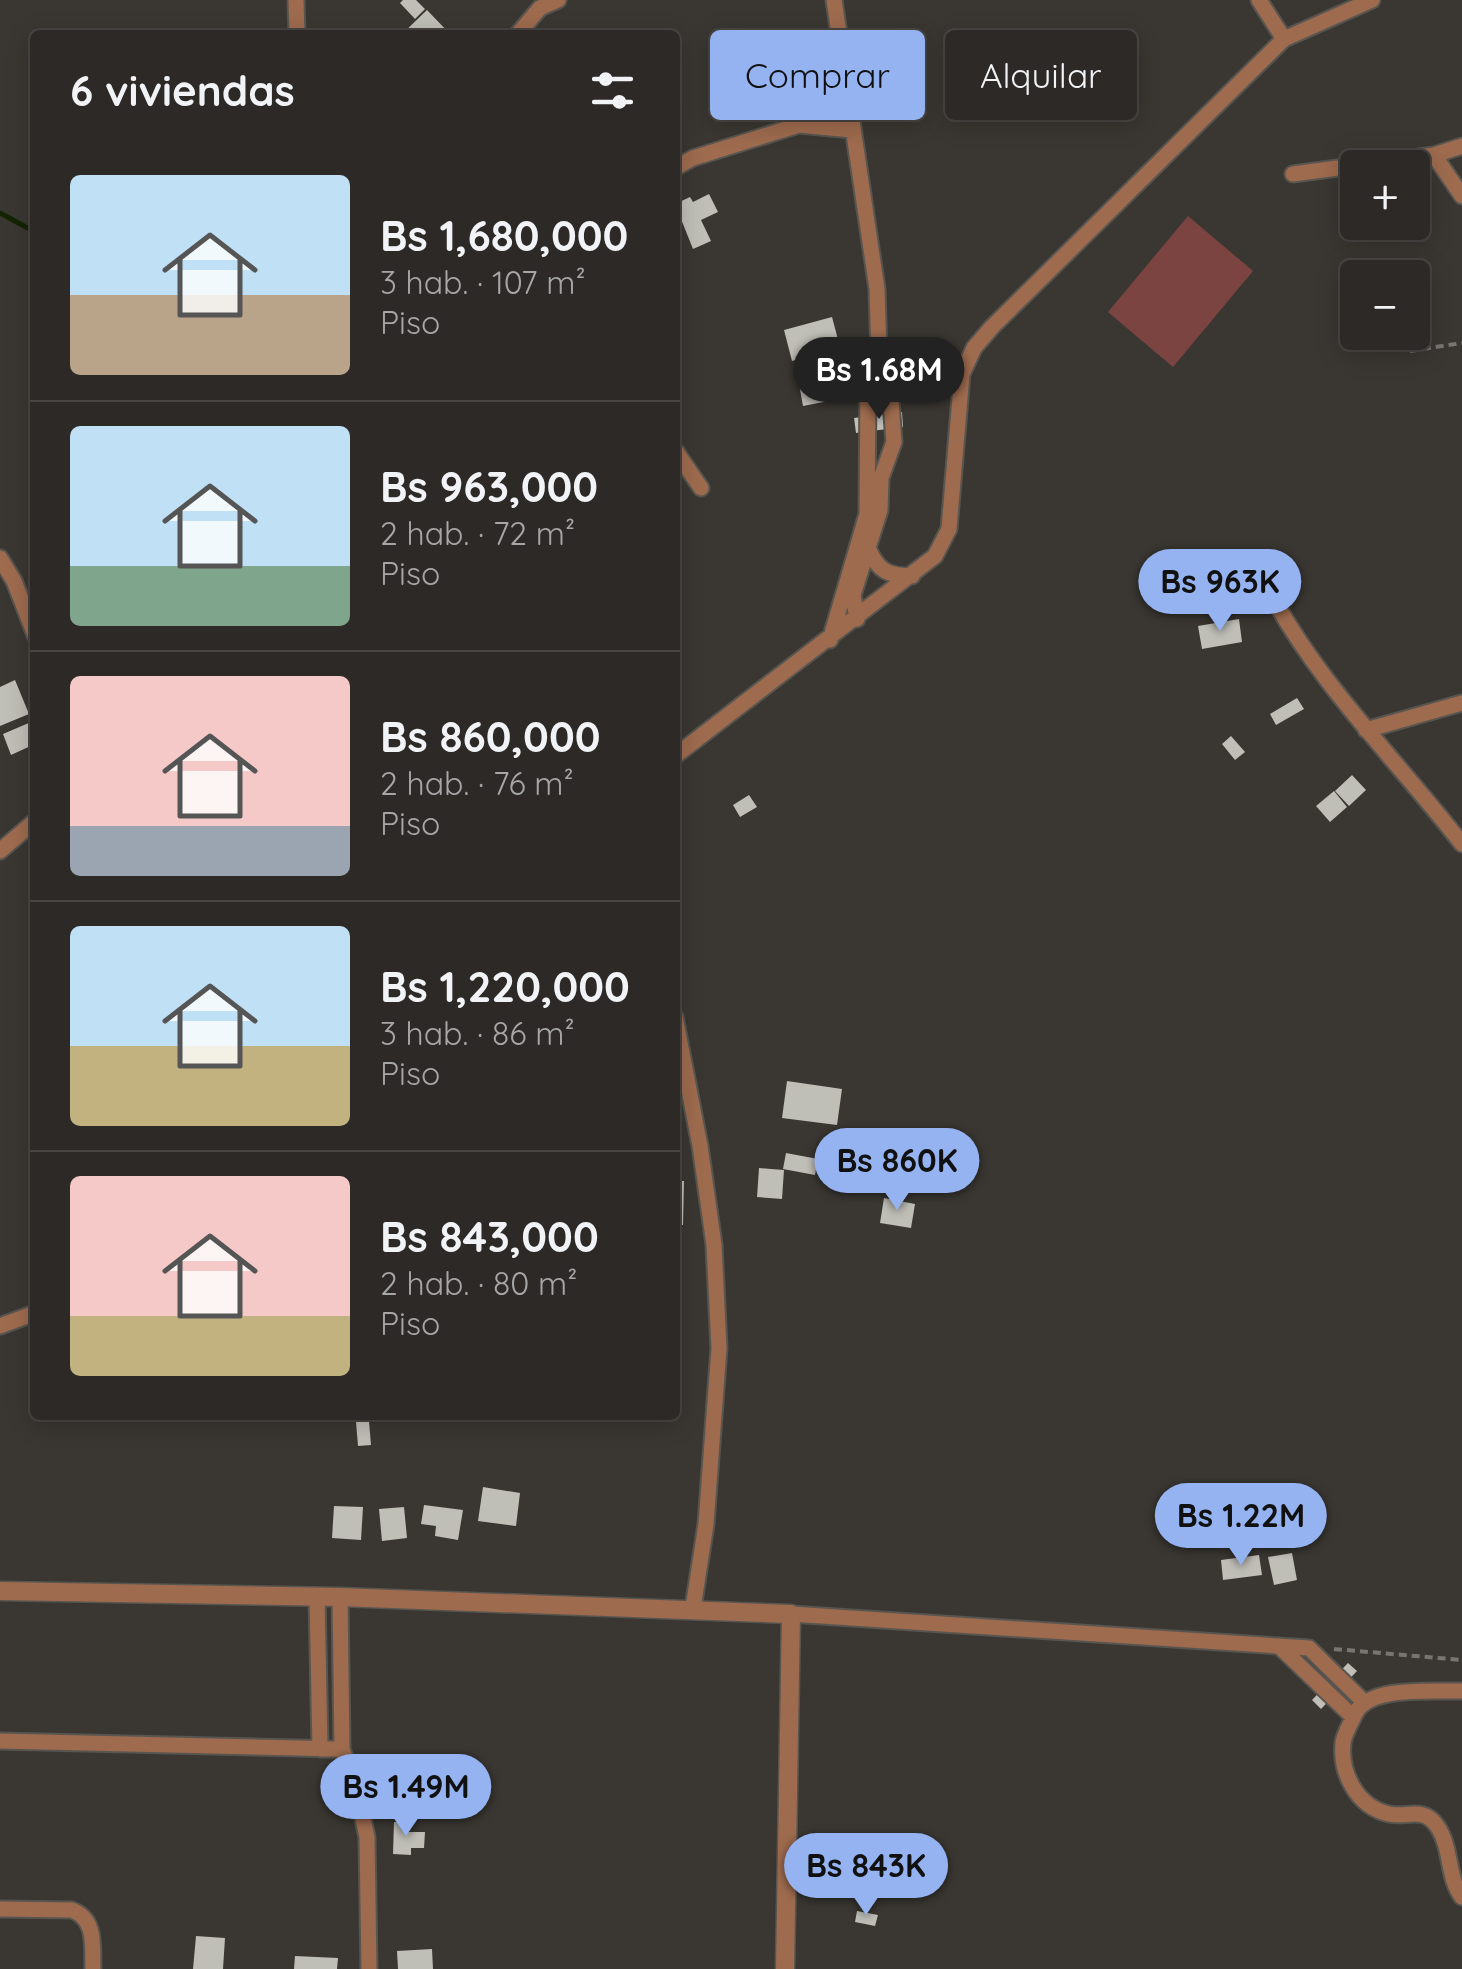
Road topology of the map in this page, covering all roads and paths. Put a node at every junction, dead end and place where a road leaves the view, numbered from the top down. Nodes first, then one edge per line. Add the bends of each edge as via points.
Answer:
1 (296, 0) edge
2 (558, 0) edge
3 (834, 0) edge
4 (1258, 0) edge
5 (1372, 0) edge
6 (297, 30) edge
7 (521, 30) edge
8 (1284, 40) junction
9 (852, 130) junction
10 (1462, 146) edge
11 (1434, 155) junction
12 (680, 165) edge
13 (1293, 174) dead end
14 (1462, 196) edge
15 (1462, 343) edge
16 (1410, 352) dead end
17 (879, 356) junction
18 (680, 457) edge
19 (701, 488) dead end
20 (869, 550) junction
21 (0, 558) edge
22 (912, 576) junction
23 (1266, 585) dead end
24 (858, 618) junction
25 (30, 621) edge
26 (830, 640) junction
27 (1462, 703) edge
28 (1366, 730) junction
29 (680, 752) edge
30 (30, 825) edge
31 (1462, 844) edge
32 (0, 852) edge
33 (680, 1043) edge
34 (30, 1316) edge
35 (0, 1326) edge
36 (0, 1590) edge
37 (317, 1597) junction
38 (340, 1597) junction
39 (693, 1608) junction
40 (790, 1614) junction
41 (1279, 1646) junction
42 (1309, 1648) junction
43 (1462, 1660) edge
44 (1462, 1690) edge
45 (1364, 1702) junction
46 (1354, 1717) junction
47 (0, 1741) edge
48 (320, 1749) junction
49 (342, 1749) junction
50 (1462, 1897) edge
51 (0, 1909) edge
52 (93, 1969) edge
53 (369, 1969) edge
54 (784, 1969) edge

1 - 6 street
2 - 7 street via 540,8
3 - 9 street
4 - 8 street
5 - 8 street
8 - 22 street via 974,348 958,402 949,529 935,556
9 - 12 street via 799,125
9 - 17 street via 877,289
10 - 11 street
11 - 13 street
11 - 14 street
15 - 16 path
17 - 20 street via 889,375 894,442
17 - 26 street via 868,386 867,514
18 - 19 street
20 - 22 street via 884,572
20 - 24 street via 852,595
21 - 25 street
22 - 24 street
23 - 28 street via 1288,627
24 - 26 street
26 - 29 street
27 - 28 street
28 - 31 street
30 - 32 street
33 - 39 street via 714,1244 719,1348
34 - 35 street
36 - 37 street
37 - 38 street
37 - 48 street
38 - 39 street
38 - 49 street
39 - 40 street
40 - 41 street
40 - 54 street
41 - 42 street
41 - 46 street
42 - 43 path
42 - 45 street
44 - 45 street
45 - 46 street
46 - 50 street via 1343,1740 1352,1786 1368,1805 1391,1814 1424,1814 1436,1824
47 - 48 street
48 - 49 street
49 - 53 street via 366,1837
51 - 52 street via 81,1914 92,1930

